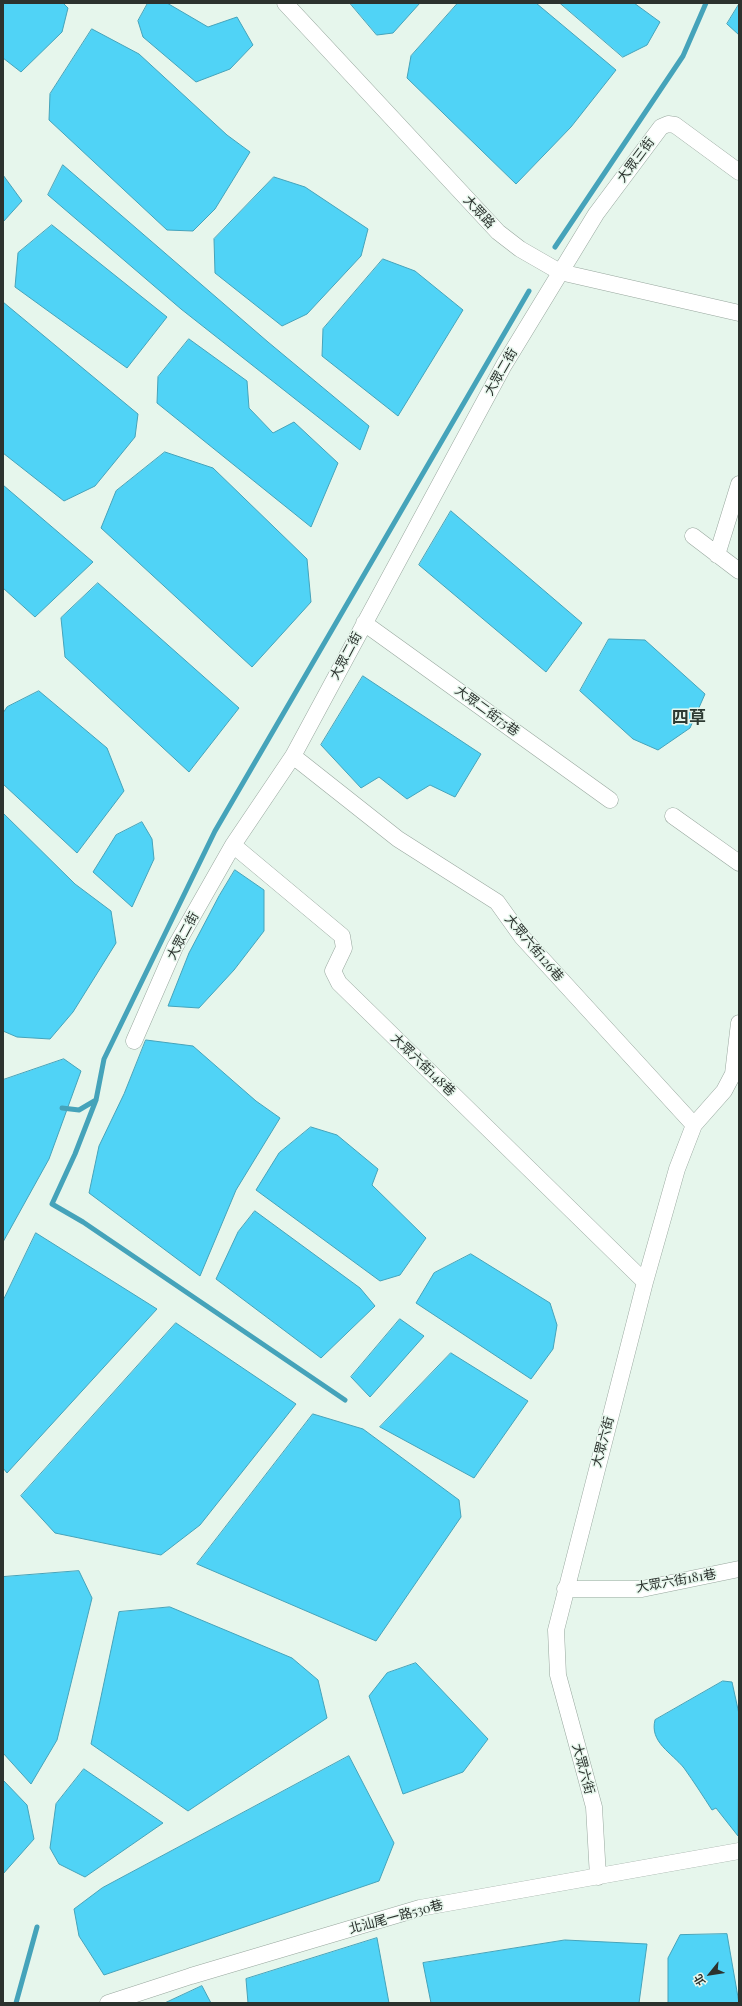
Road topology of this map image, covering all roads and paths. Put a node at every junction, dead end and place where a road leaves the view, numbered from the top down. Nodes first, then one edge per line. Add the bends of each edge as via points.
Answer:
1 (285, 3) edge
2 (739, 172) edge
3 (560, 272) junction
4 (739, 313) edge
5 (739, 484) edge
6 (693, 536) dead end
7 (718, 555) junction
8 (739, 571) edge
9 (364, 623) junction
10 (293, 756) junction
11 (610, 800) dead end
12 (673, 816) dead end
13 (233, 845) junction
14 (739, 863) edge
15 (739, 1023) edge
16 (134, 1041) dead end
17 (694, 1125) junction
18 (645, 1282) junction
19 (739, 1569) edge
20 (565, 1589) junction
21 (739, 1851) edge
22 (598, 1877) junction
23 (108, 2003) edge

1 - 3 street, 大眾路 via 498,232 520,250
2 - 3 street, 大眾三街 via 675,125 661,126 596,214
3 - 4 street, 大眾路
3 - 9 street, 大眾二街 via 504,366
5 - 7 street
6 - 7 street
7 - 8 street
9 - 10 street, 大眾二街
9 - 11 street, 大眾二街75巷
10 - 13 street, 大眾二街
10 - 17 street, 大眾六街126巷 via 398,839 497,902 522,937
12 - 14 street
13 - 16 street, 大眾二街 via 175,947
13 - 18 street, 大眾六街148巷 via 342,936 344,948 333,971 338,983
15 - 17 street, 大眾六街 via 733,1074 724,1091
17 - 18 street, 大眾六街 via 677,1169
18 - 20 street, 大眾六街
19 - 20 street, 大眾六街181巷 via 642,1589
20 - 22 street, 大眾六街 via 556,1630 558,1675 594,1807
21 - 22 street, 北汕尾一路530巷
22 - 23 street, 北汕尾一路530巷 via 420,1908

